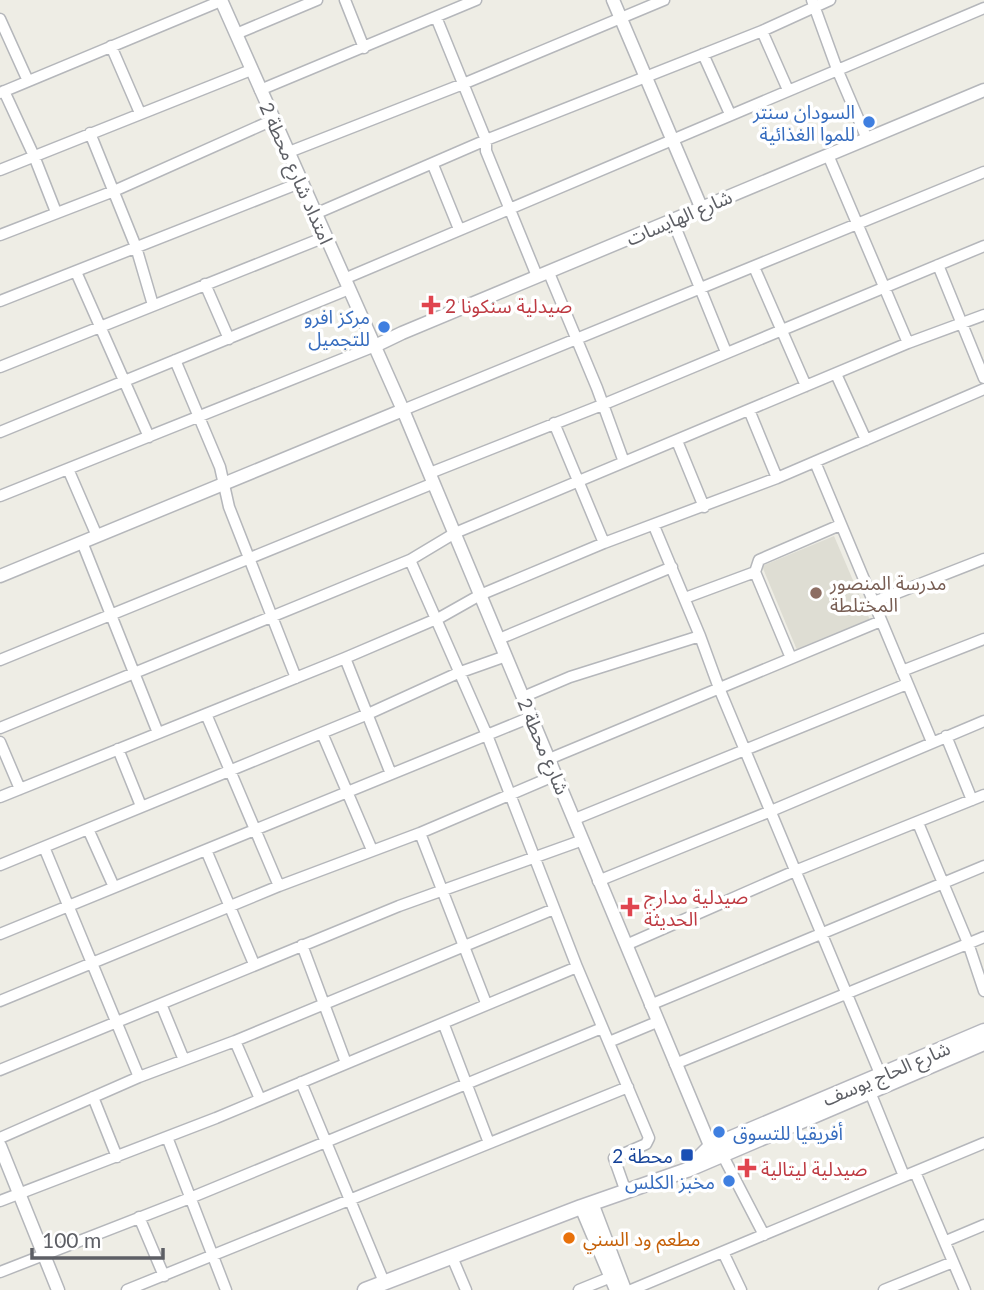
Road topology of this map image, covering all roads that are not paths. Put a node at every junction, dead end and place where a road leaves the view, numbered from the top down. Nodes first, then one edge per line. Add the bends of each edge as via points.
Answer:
1 (221, 0) edge
2 (317, 0) edge
3 (345, 0) edge
4 (475, 0) edge
5 (613, 0) edge
6 (664, 0) edge
7 (831, 0) edge
8 (814, 4) edge
9 (984, 8) edge
10 (436, 17) junction
11 (621, 18) junction
12 (0, 19) edge
13 (762, 31) junction
14 (236, 34) junction
15 (111, 46) junction
16 (364, 48) junction
17 (703, 54) junction
18 (837, 69) junction
19 (251, 70) junction
20 (646, 75) junction
21 (28, 81) junction
22 (463, 84) junction
23 (260, 90) junction
24 (788, 90) junction
25 (984, 90) edge
26 (2, 92) edge
27 (140, 113) junction
28 (730, 114) junction
29 (274, 120) junction
30 (90, 133) junction
31 (673, 139) junction
32 (867, 139) junction
33 (486, 140) junction
34 (289, 152) junction
35 (828, 155) junction
36 (34, 156) junction
37 (433, 164) junction
38 (0, 170) edge
39 (984, 172) edge
40 (302, 182) junction
41 (114, 191) junction
42 (701, 207) junction
43 (508, 208) junction
44 (56, 212) junction
45 (315, 214) junction
46 (671, 219) junction
47 (857, 226) junction
48 (459, 229) junction
49 (0, 235) edge
50 (325, 237) junction
51 (984, 246) edge
52 (136, 247) junction
53 (938, 265) junction
54 (754, 267) junction
55 (76, 272) junction
56 (543, 275) junction
57 (347, 284) junction
58 (205, 285) junction
59 (886, 286) junction
60 (701, 288) junction
61 (1, 297) edge
62 (153, 305) junction
63 (984, 315) edge
64 (962, 324) junction
65 (100, 327) junction
66 (782, 330) junction
67 (577, 338) junction
68 (229, 339) junction
69 (908, 344) junction
70 (375, 346) junction
71 (726, 352) junction
72 (175, 360) junction
73 (0, 367) edge
74 (836, 374) junction
75 (984, 378) edge
76 (123, 381) junction
77 (806, 386) junction
78 (984, 389) edge
79 (602, 405) junction
80 (403, 410) junction
81 (749, 410) junction
82 (199, 416) junction
83 (554, 422) junction
84 (0, 432) edge
85 (149, 437) junction
86 (866, 440) junction
87 (677, 441) junction
88 (624, 462) junction
89 (815, 462) junction
90 (68, 469) junction
91 (432, 478) junction
92 (777, 478) junction
93 (577, 481) junction
94 (225, 484) junction
95 (0, 496) edge
96 (704, 507) junction
97 (841, 525) junction
98 (654, 526) junction
99 (455, 533) junction
100 (97, 536) junction
101 (82, 542) junction
102 (604, 543) junction
103 (248, 558) junction
104 (984, 559) edge
105 (410, 560) junction
106 (672, 567) junction
107 (755, 572) junction
108 (0, 576) edge
109 (480, 595) junction
110 (685, 598) junction
111 (874, 602) junction
112 (113, 615) junction
113 (272, 617) junction
114 (436, 619) junction
115 (881, 621) junction
116 (701, 636) junction
117 (499, 639) junction
118 (984, 639) edge
119 (506, 656) junction
120 (791, 658) junction
121 (345, 659) junction
122 (0, 660) edge
123 (902, 671) junction
124 (135, 673) junction
125 (458, 673) junction
126 (296, 678) junction
127 (907, 684) junction
128 (719, 688) junction
129 (523, 697) junction
130 (206, 714) junction
131 (368, 714) junction
132 (531, 717) junction
133 (984, 720) edge
134 (0, 728) edge
135 (158, 733) junction
136 (321, 733) junction
137 (486, 736) junction
138 (947, 737) junction
139 (0, 742) edge
140 (932, 742) junction
141 (118, 749) junction
142 (745, 750) junction
143 (549, 759) junction
144 (228, 771) junction
145 (391, 774) junction
146 (556, 775) junction
147 (20, 789) junction
148 (348, 792) junction
149 (509, 794) junction
150 (984, 795) edge
151 (0, 797) edge
152 (972, 800) junction
153 (141, 806) junction
154 (771, 811) junction
155 (575, 819) junction
156 (918, 823) junction
157 (89, 829) junction
158 (255, 830) junction
159 (420, 834) junction
160 (583, 840) junction
161 (44, 847) junction
162 (206, 850) junction
163 (372, 850) junction
164 (534, 856) junction
165 (0, 865) edge
166 (984, 866) edge
167 (795, 871) junction
168 (598, 881) junction
169 (943, 883) junction
170 (279, 886) junction
171 (114, 887) junction
172 (442, 889) junction
173 (68, 906) junction
174 (230, 907) junction
175 (554, 909) junction
176 (821, 933) junction
177 (0, 934) edge
178 (984, 937) edge
179 (968, 943) junction
180 (302, 945) junction
181 (626, 945) junction
182 (464, 947) junction
183 (92, 963) junction
184 (254, 964) junction
185 (577, 967) junction
186 (984, 991) edge
187 (846, 994) junction
188 (0, 1001) edge
189 (325, 1003) junction
190 (486, 1003) junction
191 (161, 1004) junction
192 (650, 1005) junction
193 (118, 1022) junction
194 (657, 1022) junction
195 (443, 1025) junction
196 (602, 1028) junction
197 (984, 1031) edge
198 (235, 1041) junction
199 (608, 1042) junction
200 (984, 1043) edge
201 (184, 1060) junction
202 (346, 1063) junction
203 (675, 1064) junction
204 (0, 1070) edge
205 (881, 1076) junction
206 (139, 1077) junction
207 (301, 1082) junction
208 (465, 1085) junction
209 (628, 1087) junction
210 (870, 1093) junction
211 (93, 1097) junction
212 (260, 1099) junction
213 (0, 1138) edge
214 (167, 1138) junction
215 (326, 1140) junction
216 (489, 1143) junction
217 (984, 1143) edge
218 (0, 1146) edge
219 (716, 1154) junction
220 (117, 1157) junction
221 (910, 1174) junction
222 (626, 1192) junction
223 (20, 1195) junction
224 (190, 1198) junction
225 (351, 1200) junction
226 (0, 1201) edge
227 (587, 1205) junction
228 (139, 1217) junction
229 (984, 1225) edge
230 (764, 1235) junction
231 (946, 1241) junction
232 (723, 1252) junction
233 (43, 1254) junction
234 (212, 1257) junction
235 (452, 1257) junction
236 (953, 1262) junction
237 (0, 1272) edge
238 (164, 1276) junction
239 (611, 1277) junction
240 (384, 1282) junction
241 (58, 1290) edge
242 (127, 1290) edge
243 (226, 1290) edge
244 (365, 1290) edge
245 (466, 1290) edge
246 (579, 1290) edge
247 (616, 1290) edge
248 (625, 1290) edge
249 (631, 1290) edge
250 (741, 1290) edge
251 (884, 1290) edge
252 (965, 1290) edge

1 - 14 street, امتداد شارع محطة 2
1 - 15 street
2 - 14 street
3 - 16 street
4 - 10 street
5 - 11 street
6 - 11 street
7 - 8 street
8 - 13 street
8 - 18 street
9 - 18 street
10 - 16 street
10 - 22 street
11 - 20 street
11 - 22 street
12 - 21 street
13 - 17 street
13 - 24 street
14 - 19 street, امتداد شارع محطة 2
15 - 21 street
15 - 27 street
16 - 23 street
17 - 20 street
17 - 28 street
18 - 24 street
18 - 32 street
19 - 23 street, امتداد شارع محطة 2
19 - 27 street
20 - 31 street
20 - 33 street
21 - 26 street
22 - 33 street
22 - 34 street
23 - 29 street, امتداد شارع محطة 2
24 - 28 street
25 - 32 street, شارع الهايسات
26 - 36 street
27 - 30 street
28 - 31 street
29 - 34 street, امتداد شارع محطة 2
29 - 41 street
30 - 36 street
30 - 41 street
31 - 42 street
31 - 43 street
32 - 35 street, شارع الهايسات
33 - 37 street
33 - 43 street
34 - 40 street, امتداد شارع محطة 2
35 - 42 street, شارع الهايسات
35 - 47 street
36 - 38 street
36 - 44 street
37 - 45 street
37 - 48 street
39 - 47 street
40 - 45 street, امتداد شارع محطة 2
40 - 52 street
41 - 44 street
41 - 52 street
42 - 46 street, شارع الهايسات
43 - 48 street
43 - 56 street
44 - 49 street
45 - 50 street, امتداد شارع محطة 2
46 - 56 street, شارع الهايسات
46 - 60 street
47 - 54 street
47 - 59 street
48 - 57 street
50 - 57 street, امتداد شارع محطة 2
50 - 58 street
51 - 53 street
52 - 55 street
52 - 62 street
53 - 59 street
53 - 64 street
54 - 60 street
54 - 66 street
55 - 61 street
55 - 65 street
56 - 67 street
56 - 70 street, شارع الهايسات
57 - 68 street
57 - 70 street, امتداد شارع محطة 2
58 - 62 street
58 - 68 street
59 - 66 street
59 - 69 street
60 - 67 street
60 - 71 street
62 - 65 street
63 - 64 street
64 - 69 street
64 - 75 street
65 - 73 street
65 - 76 street
66 - 71 street
66 - 77 street
67 - 79 street
67 - 80 street
68 - 72 street
69 - 74 street
70 - 80 street, شارع محطة 2
70 - 82 street
71 - 79 street
72 - 76 street
72 - 82 street
74 - 77 street
74 - 86 street
76 - 84 street
76 - 85 street
77 - 81 street
78 - 86 street
79 - 83 street
79 - 88 street
80 - 91 street, شارع محطة 2
80 - 94 street
81 - 87 street
81 - 92 street
82 - 85 street
82 - 94 street
83 - 91 street
83 - 93 street
85 - 90 street
86 - 89 street
87 - 88 street
87 - 96 street
88 - 93 street
89 - 92 street
89 - 97 street
90 - 95 street
90 - 100 street
91 - 99 street, شارع محطة 2
91 - 103 street
92 - 96 street
93 - 99 street
93 - 102 street
94 - 100 street
94 - 103 street
96 - 98 street
97 - 107 street via 759,560
97 - 111 street
98 - 102 street
98 - 106 street
99 - 105 street
99 - 109 street, شارع محطة 2
100 - 101 street
101 - 108 street
101 - 112 street
102 - 109 street
103 - 112 street
103 - 113 street
104 - 111 street
105 - 113 street
105 - 114 street
106 - 110 street
106 - 117 street
107 - 110 street
107 - 120 street
109 - 114 street
109 - 117 street, شارع محطة 2
110 - 116 street
111 - 115 street
112 - 122 street
112 - 124 street
113 - 124 street
113 - 126 street
114 - 121 street
114 - 125 street
115 - 120 street
115 - 123 street
116 - 128 street
116 - 129 street via 570,677
117 - 119 street, شارع محطة 2
118 - 123 street
119 - 125 street
119 - 129 street, شارع محطة 2
120 - 128 street
121 - 126 street
121 - 131 street
123 - 127 street
124 - 134 street
124 - 135 street
125 - 131 street
125 - 137 street
126 - 130 street
127 - 140 street
127 - 142 street
128 - 142 street
128 - 143 street
129 - 132 street, شارع محطة 2
130 - 135 street
130 - 144 street
131 - 136 street
131 - 145 street
132 - 137 street
132 - 143 street, شارع محطة 2
133 - 138 street
135 - 141 street
136 - 144 street
136 - 148 street
137 - 145 street
137 - 149 street
138 - 140 street
138 - 152 street
139 - 147 street
140 - 154 street
141 - 147 street
141 - 153 street
142 - 154 street
142 - 155 street
143 - 146 street, شارع محطة 2
144 - 153 street
144 - 158 street
145 - 148 street
146 - 149 street
146 - 155 street, شارع محطة 2
147 - 151 street
148 - 158 street
148 - 163 street
149 - 159 street
149 - 164 street
150 - 152 street
152 - 156 street
153 - 157 street
154 - 167 street
154 - 168 street
155 - 160 street, شارع محطة 2
156 - 167 street
156 - 169 street
157 - 161 street
157 - 171 street
158 - 162 street
158 - 170 street
159 - 163 street
159 - 172 street
160 - 164 street
160 - 168 street, شارع محطة 2
161 - 165 street
161 - 173 street
162 - 171 street
162 - 174 street
163 - 170 street
164 - 172 street
164 - 175 street
166 - 169 street
167 - 176 street
167 - 181 street
168 - 181 street, شارع محطة 2
169 - 176 street
169 - 179 street
170 - 174 street
171 - 173 street
172 - 180 street
172 - 182 street
173 - 177 street
173 - 183 street
174 - 183 street
174 - 184 street
175 - 182 street
175 - 185 street
176 - 187 street
176 - 192 street
178 - 179 street
179 - 186 street
179 - 187 street
180 - 184 street
180 - 189 street
181 - 192 street, شارع محطة 2
182 - 189 street
182 - 190 street
183 - 188 street
183 - 193 street
184 - 191 street
185 - 190 street
185 - 196 street
187 - 203 street
187 - 205 street
189 - 198 street
189 - 202 street
190 - 195 street
191 - 193 street
191 - 201 street
192 - 194 street, شارع محطة 2
193 - 204 street
193 - 206 street
194 - 199 street
194 - 203 street, شارع محطة 2
195 - 202 street
195 - 208 street
196 - 199 street
196 - 208 street
197 - 205 main road, شارع الحاج يوسف
198 - 201 street
198 - 212 street
199 - 209 street
200 - 210 main road, شارع الحاج يوسف
201 - 206 street
202 - 207 street
203 - 219 street, شارع محطة 2
205 - 219 main road, شارع الحاج يوسف
206 - 211 street
207 - 212 street
207 - 215 street
208 - 215 street
208 - 216 street
209 - 216 street
209 - 222 street via 649,1138 646,1144 614,1158
210 - 219 main road, شارع الحاج يوسف
210 - 221 street
211 - 213 street
211 - 220 street
212 - 214 street
214 - 220 street
214 - 224 street
215 - 224 street
215 - 225 street
216 - 225 street
217 - 221 street
218 - 223 street
219 - 222 main road
219 - 230 street
220 - 223 street
221 - 230 street
221 - 231 street
222 - 227 main road
223 - 226 street
223 - 233 street
224 - 228 street
224 - 234 street
225 - 234 street
225 - 240 street
227 - 235 main road
227 - 239 street
227 - 248 street
228 - 233 street
228 - 238 street
229 - 231 street
230 - 232 street
231 - 236 street
232 - 249 street
232 - 250 street
233 - 237 street
233 - 241 street
234 - 238 street
234 - 243 street
235 - 240 main road
235 - 245 street
236 - 251 street
236 - 252 street
238 - 242 street
239 - 246 street
239 - 247 street
240 - 244 main road

